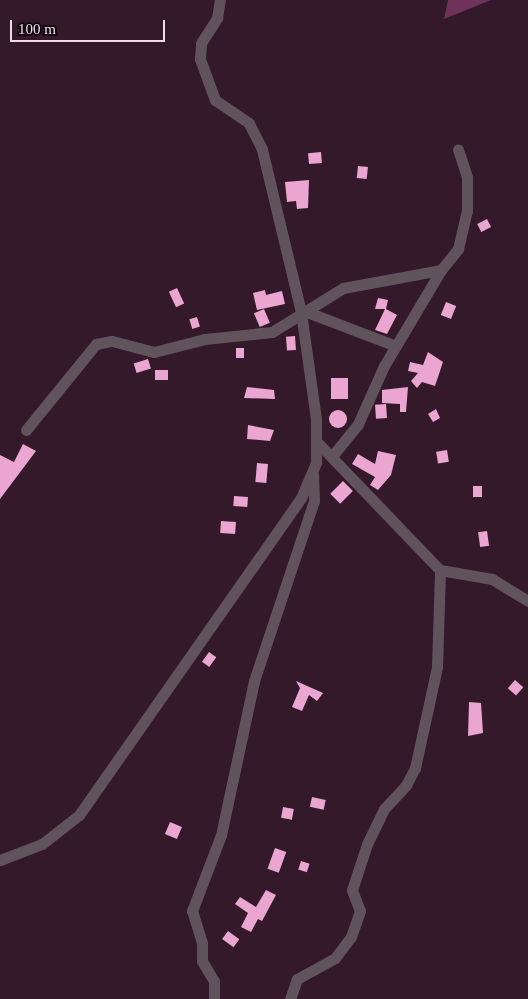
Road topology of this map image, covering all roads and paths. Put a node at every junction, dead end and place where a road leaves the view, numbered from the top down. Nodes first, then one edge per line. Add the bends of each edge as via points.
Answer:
1 (220, 0) edge
2 (458, 150) dead end
3 (441, 270) junction
4 (304, 312) junction
5 (396, 346) junction
6 (26, 430) dead end
7 (318, 443) junction
8 (333, 455) junction
9 (313, 475) junction
10 (440, 570) junction
11 (528, 601) edge
12 (0, 860) edge
13 (214, 999) edge
14 (290, 999) edge

1 - 4 street via 217,18 200,43 200,60 215,100 249,123 257,134
2 - 3 street via 467,177 467,211 458,249
3 - 4 street via 344,288
3 - 5 street
4 - 5 street
4 - 6 street via 272,332 205,339 159,351 112,341 96,344
4 - 7 street
5 - 8 street via 358,424
7 - 8 street
7 - 9 street
8 - 10 street
9 - 12 street via 194,656 117,756 79,815 42,844
9 - 13 street via 314,501 254,681 221,835 192,910 202,943 202,961 214,981
10 - 11 street via 492,578
10 - 14 street via 437,667 415,768 406,785 384,809 368,844 352,890 360,910 351,937 335,958 297,979

